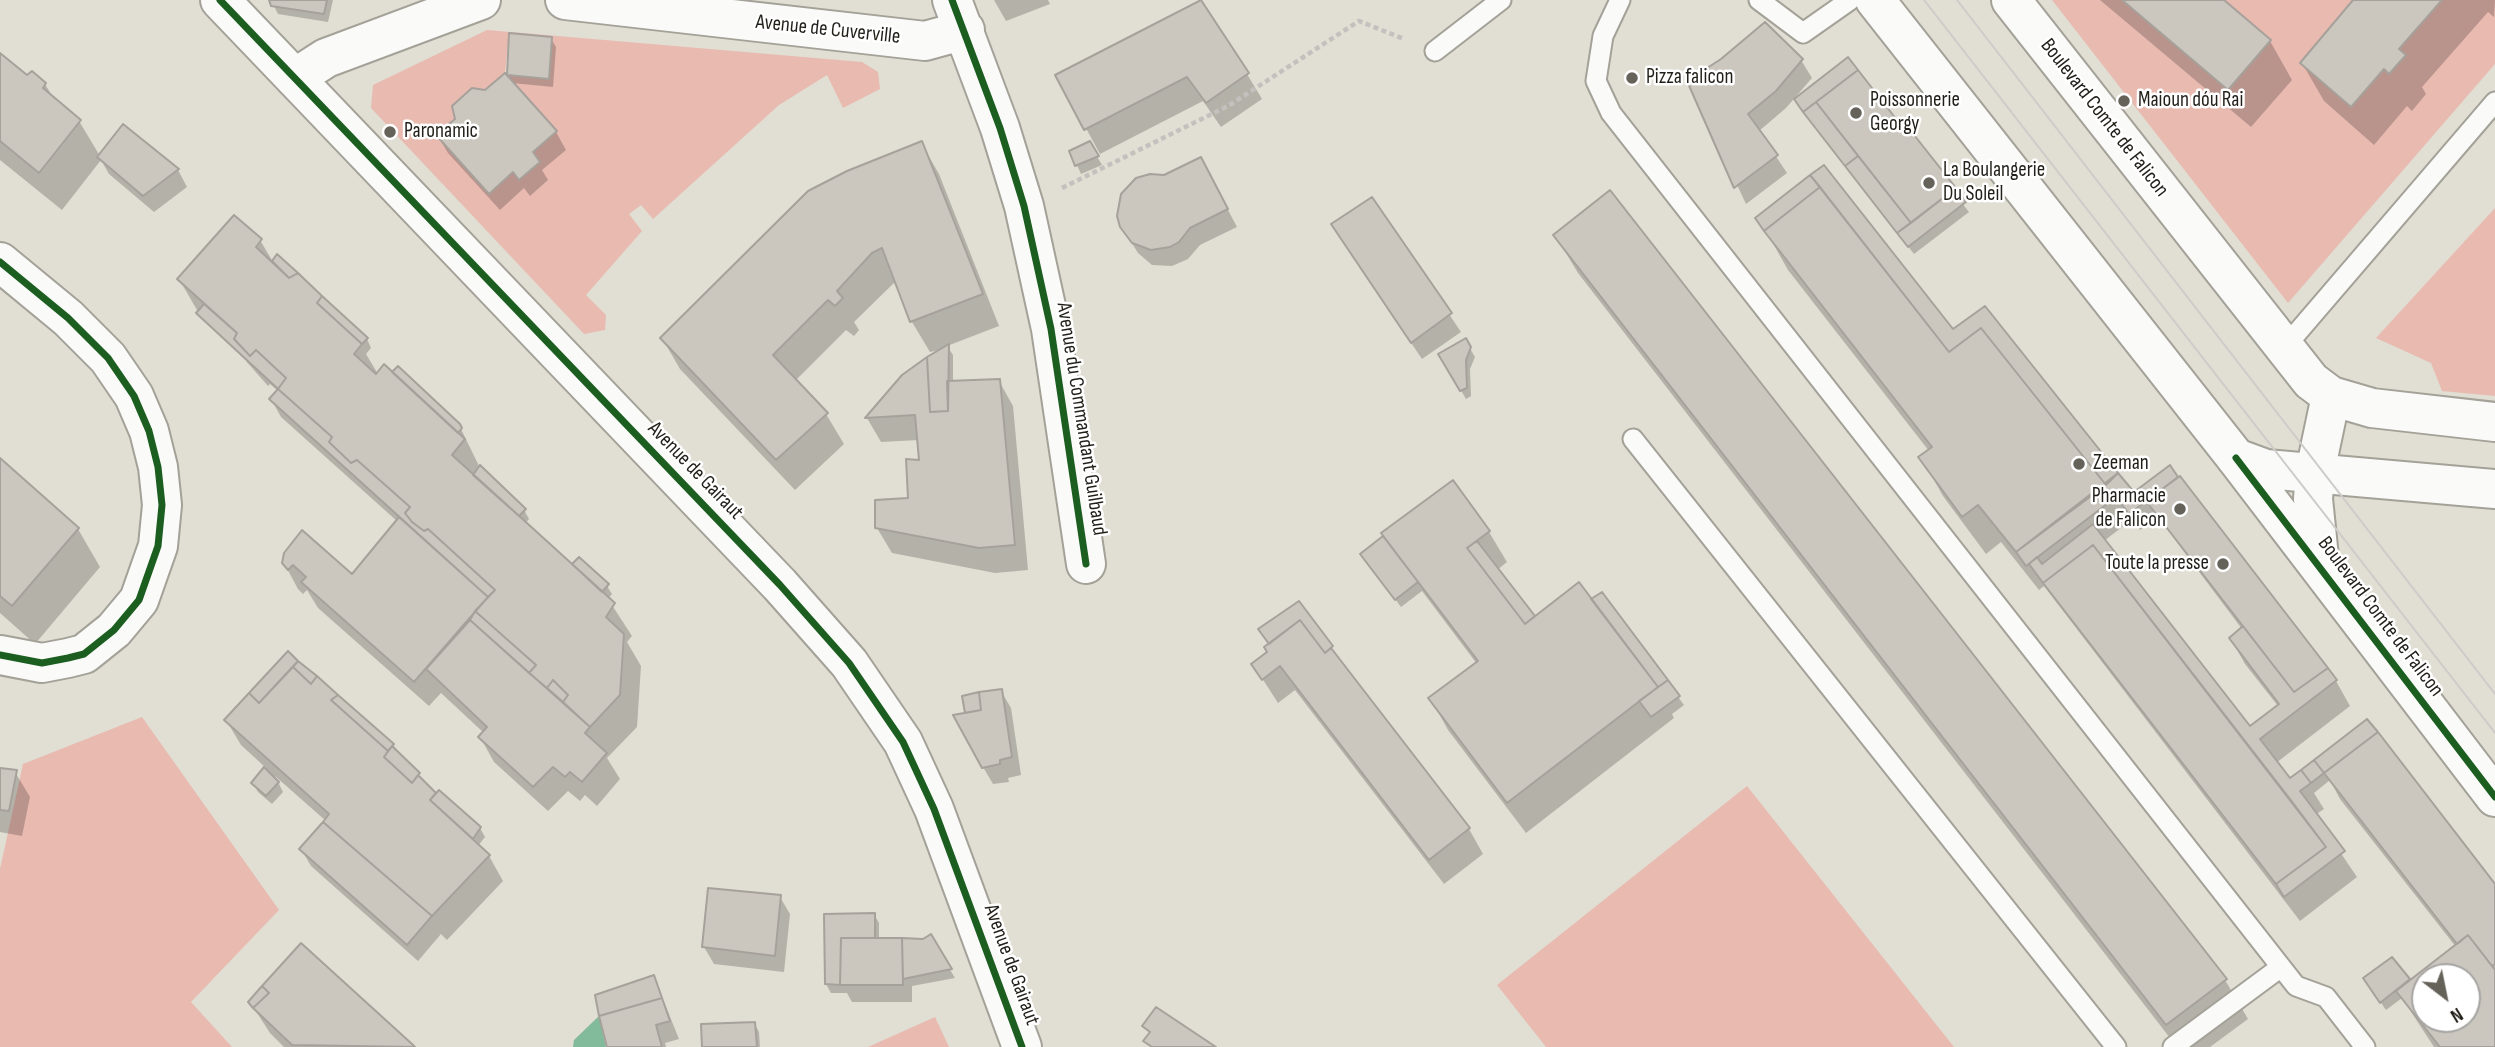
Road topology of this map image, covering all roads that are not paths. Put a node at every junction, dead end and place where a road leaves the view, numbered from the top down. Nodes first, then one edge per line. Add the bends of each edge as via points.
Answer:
1 (220, 0) edge
2 (481, 0) edge
3 (565, 0) edge
4 (1501, 0) edge
5 (1620, 0) edge
6 (1759, 0) edge
7 (1850, 0) edge
8 (1875, 0) edge
9 (2011, 0) edge
10 (959, 15) edge
11 (1435, 51) road end
12 (295, 78) junction
13 (2495, 102) edge
14 (0, 262) edge
15 (2284, 348) junction
16 (2332, 396) junction
17 (2495, 422) edge
18 (1633, 439) dead end
19 (2236, 458) junction
20 (2315, 472) junction
21 (2495, 489) edge
22 (1086, 564) dead end
23 (2320, 566) junction
24 (0, 655) edge
25 (2495, 797) edge
26 (2281, 967) junction
27 (1022, 1047) edge
28 (2116, 1047) edge
29 (2173, 1047) edge
30 (2365, 1047) edge

1 - 12 street, Avenue de Gairaut
2 - 12 street via 326,58
3 - 10 street, Avenue de Cuverville via 925,41
4 - 11 lane
5 - 26 lane via 1603,36 1596,81 1611,113
6 - 7 lane via 1803,33
8 - 19 street, Boulevard Comte de Falicon
9 - 15 street, Boulevard Comte de Falicon
10 - 22 street, Avenue du Commandant Guilbaud via 1024,206 1051,329
12 - 27 street, Avenue de Gairaut via 780,585 849,663 903,742 934,809
13 - 15 lane
14 - 24 street via 108,358 134,396 152,443 162,505 158,546 139,600 114,630 84,654 68,658 42,663
15 - 16 street, Boulevard Comte de Falicon via 2311,382
16 - 17 street via 2372,408
16 - 20 street
18 - 28 lane
19 - 20 street via 2266,469
19 - 23 street, Boulevard Comte de Falicon
20 - 21 street
20 - 23 street
23 - 25 street, Boulevard Comte de Falicon
26 - 29 lane
26 - 30 lane via 2296,986 2326,997

